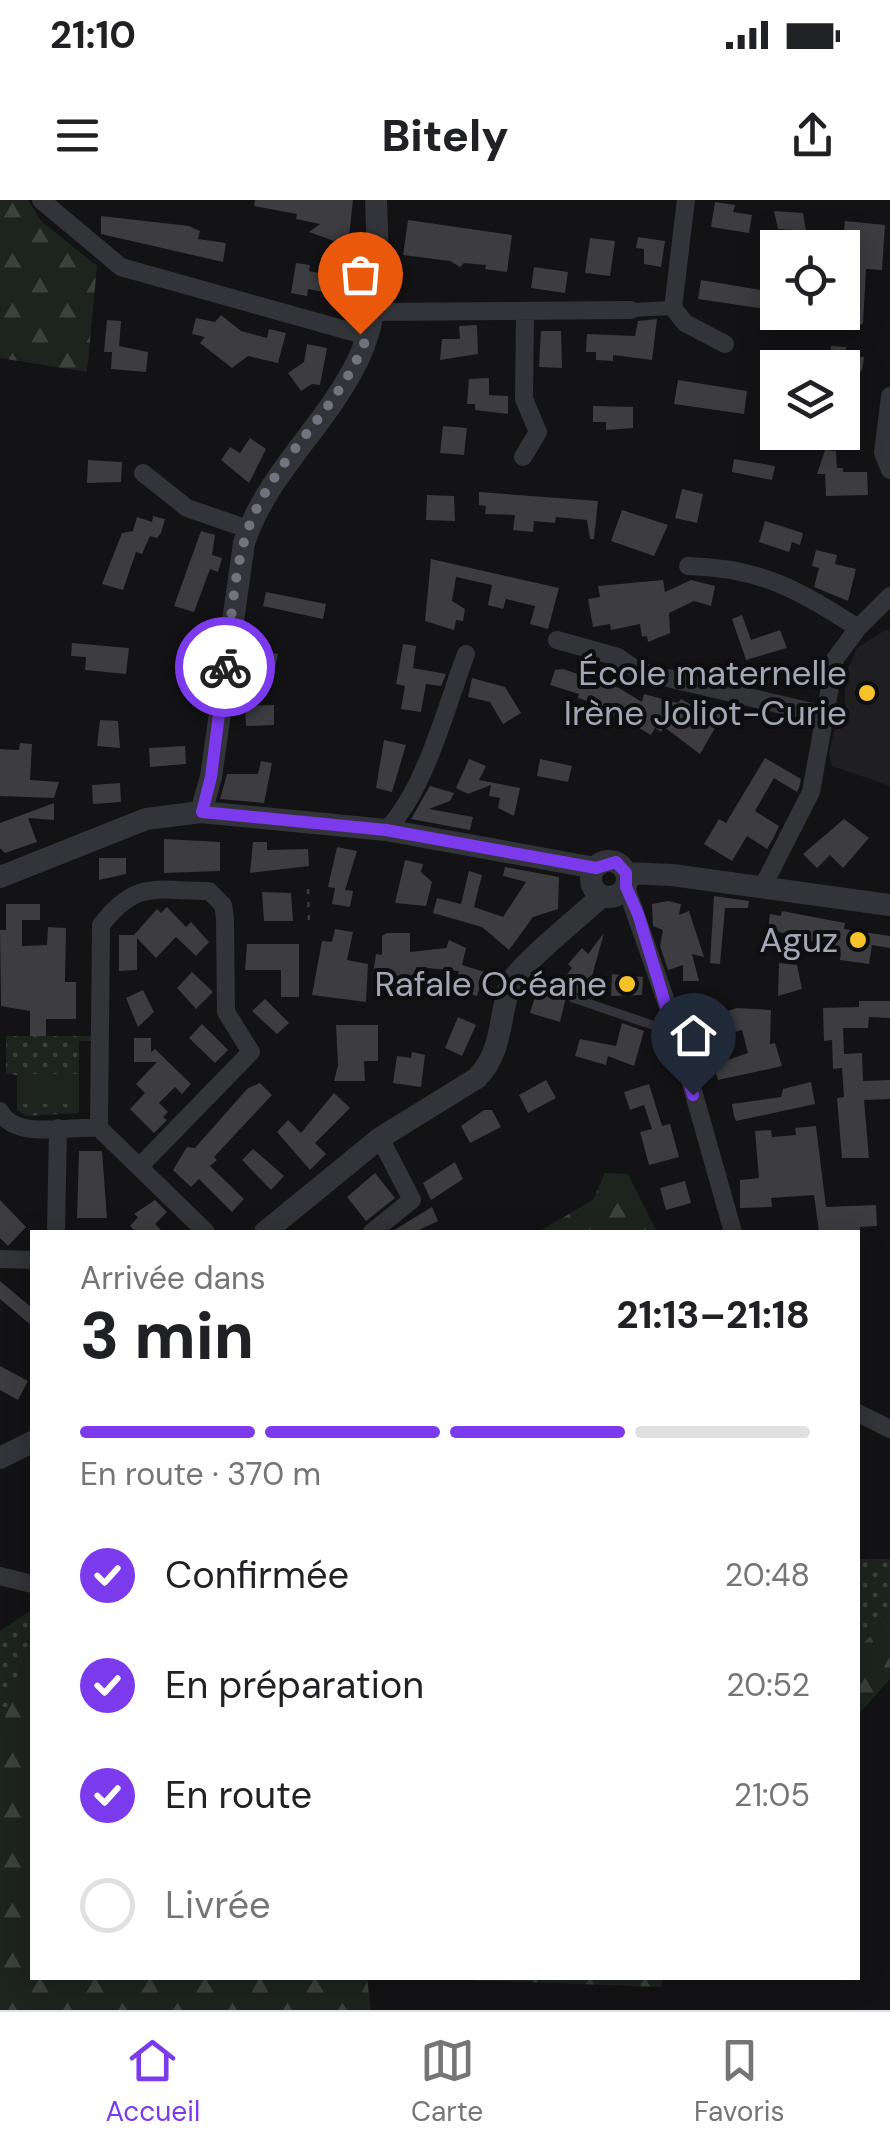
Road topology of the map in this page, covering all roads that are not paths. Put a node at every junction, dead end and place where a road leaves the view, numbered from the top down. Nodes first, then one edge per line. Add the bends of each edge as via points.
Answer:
1 (41, 200) edge
2 (376, 200) edge
3 (686, 200) edge
4 (673, 308) junction
5 (525, 310) junction
6 (632, 310) joint
7 (373, 312) junction
8 (367, 336) junction
9 (725, 344) dead end
10 (890, 396) edge
11 (523, 457) dead end
12 (890, 470) edge
13 (143, 473) dead end
14 (248, 529) junction
15 (688, 566) dead end
16 (886, 605) edge
17 (858, 628) junction
18 (557, 640) dead end
19 (466, 654) dead end
20 (826, 716) junction
21 (202, 812) junction
22 (386, 830) junction
23 (596, 868) junction
24 (0, 877) edge
25 (626, 880) junction
26 (762, 888) junction
27 (602, 896) junction
28 (890, 906) edge
29 (573, 998) dead end
30 (675, 1028) junction
31 (0, 1111) edge
32 (58, 1128) junction
33 (99, 1128) junction
34 (380, 1138) junction
35 (140, 1166) junction
36 (56, 1230) edge
37 (204, 1230) edge
38 (267, 1230) edge
39 (374, 1230) edge
40 (732, 1230) edge
41 (0, 1258) edge
42 (30, 1260) edge
43 (860, 1414) edge
44 (890, 1429) edge
45 (30, 1443) edge
46 (3, 1450) edge
47 (0, 1576) edge
48 (30, 1584) edge

1 - 8 street via 121,267
2 - 7 street
3 - 4 street
4 - 6 street
4 - 9 street via 685,323
5 - 6 street
5 - 7 street
5 - 11 street via 524,399 538,432
7 - 8 street
8 - 14 street via 342,389 280,471
10 - 12 street via 883,453
13 - 14 street via 187,508
14 - 21 street
15 - 17 street via 736,567 800,591
16 - 17 street
17 - 20 street via 835,658
18 - 20 street via 618,657 638,671
19 - 22 street via 416,784
20 - 26 street via 810,792
21 - 22 street
21 - 24 street via 146,819
22 - 23 street
23 - 25 street via 616,862
23 - 27 street via 592,886
25 - 26 street
25 - 27 street via 615,896
25 - 30 street
26 - 28 street
27 - 34 street via 512,980 490,1064
29 - 30 lane
30 - 40 street
31 - 32 street via 13,1124
32 - 33 street
32 - 36 street
33 - 35 street
33 - 35 street via 100,925 140,890 208,892 225,918 226,1012 251,1052
34 - 38 street
34 - 39 street via 412,1200
35 - 37 street
41 - 42 street
43 - 44 street
45 - 46 street
47 - 48 street

